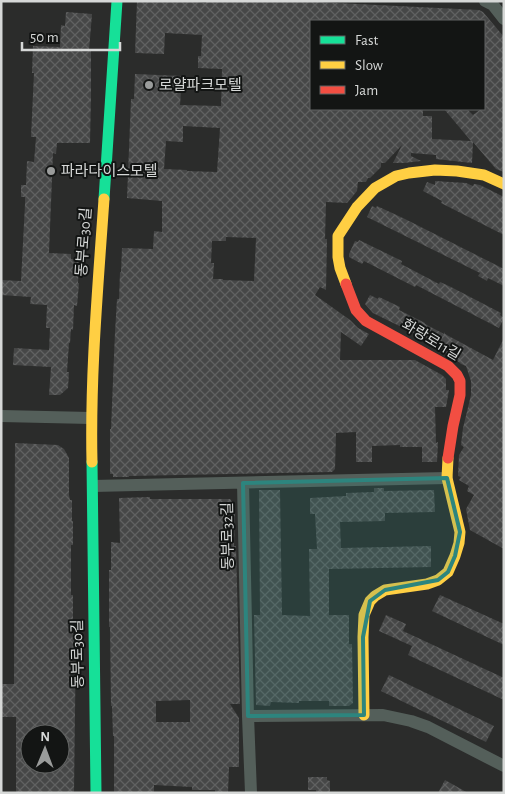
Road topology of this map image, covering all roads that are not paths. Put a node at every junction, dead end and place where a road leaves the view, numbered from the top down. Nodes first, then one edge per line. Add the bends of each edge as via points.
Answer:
1 (117, 1) edge
2 (485, 1) edge
3 (504, 19) edge
4 (504, 184) edge
5 (1, 416) edge
6 (91, 418) junction
7 (447, 478) junction
8 (243, 483) junction
9 (93, 486) junction
10 (364, 715) junction
11 (248, 716) junction
12 (504, 766) edge
13 (96, 793) edge
14 (251, 793) edge

1 - 6 street, 동부로30길
2 - 3 street
4 - 7 street, 화랑로11길 via 484,175 457,171 435,170 396,176 375,188 357,206 338,236 340,268 356,310 366,321 448,366 460,381
5 - 6 street
6 - 9 street, 동부로30길
7 - 8 street, 동부로32길
7 - 10 street, 화랑로11길 via 460,532 455,556 448,572 438,580 385,590 370,601 364,615
8 - 9 street
8 - 11 street, 동부로32길
9 - 13 street, 동부로30길
10 - 11 street
10 - 12 street via 383,715 428,727
11 - 14 street, 동부로32길

